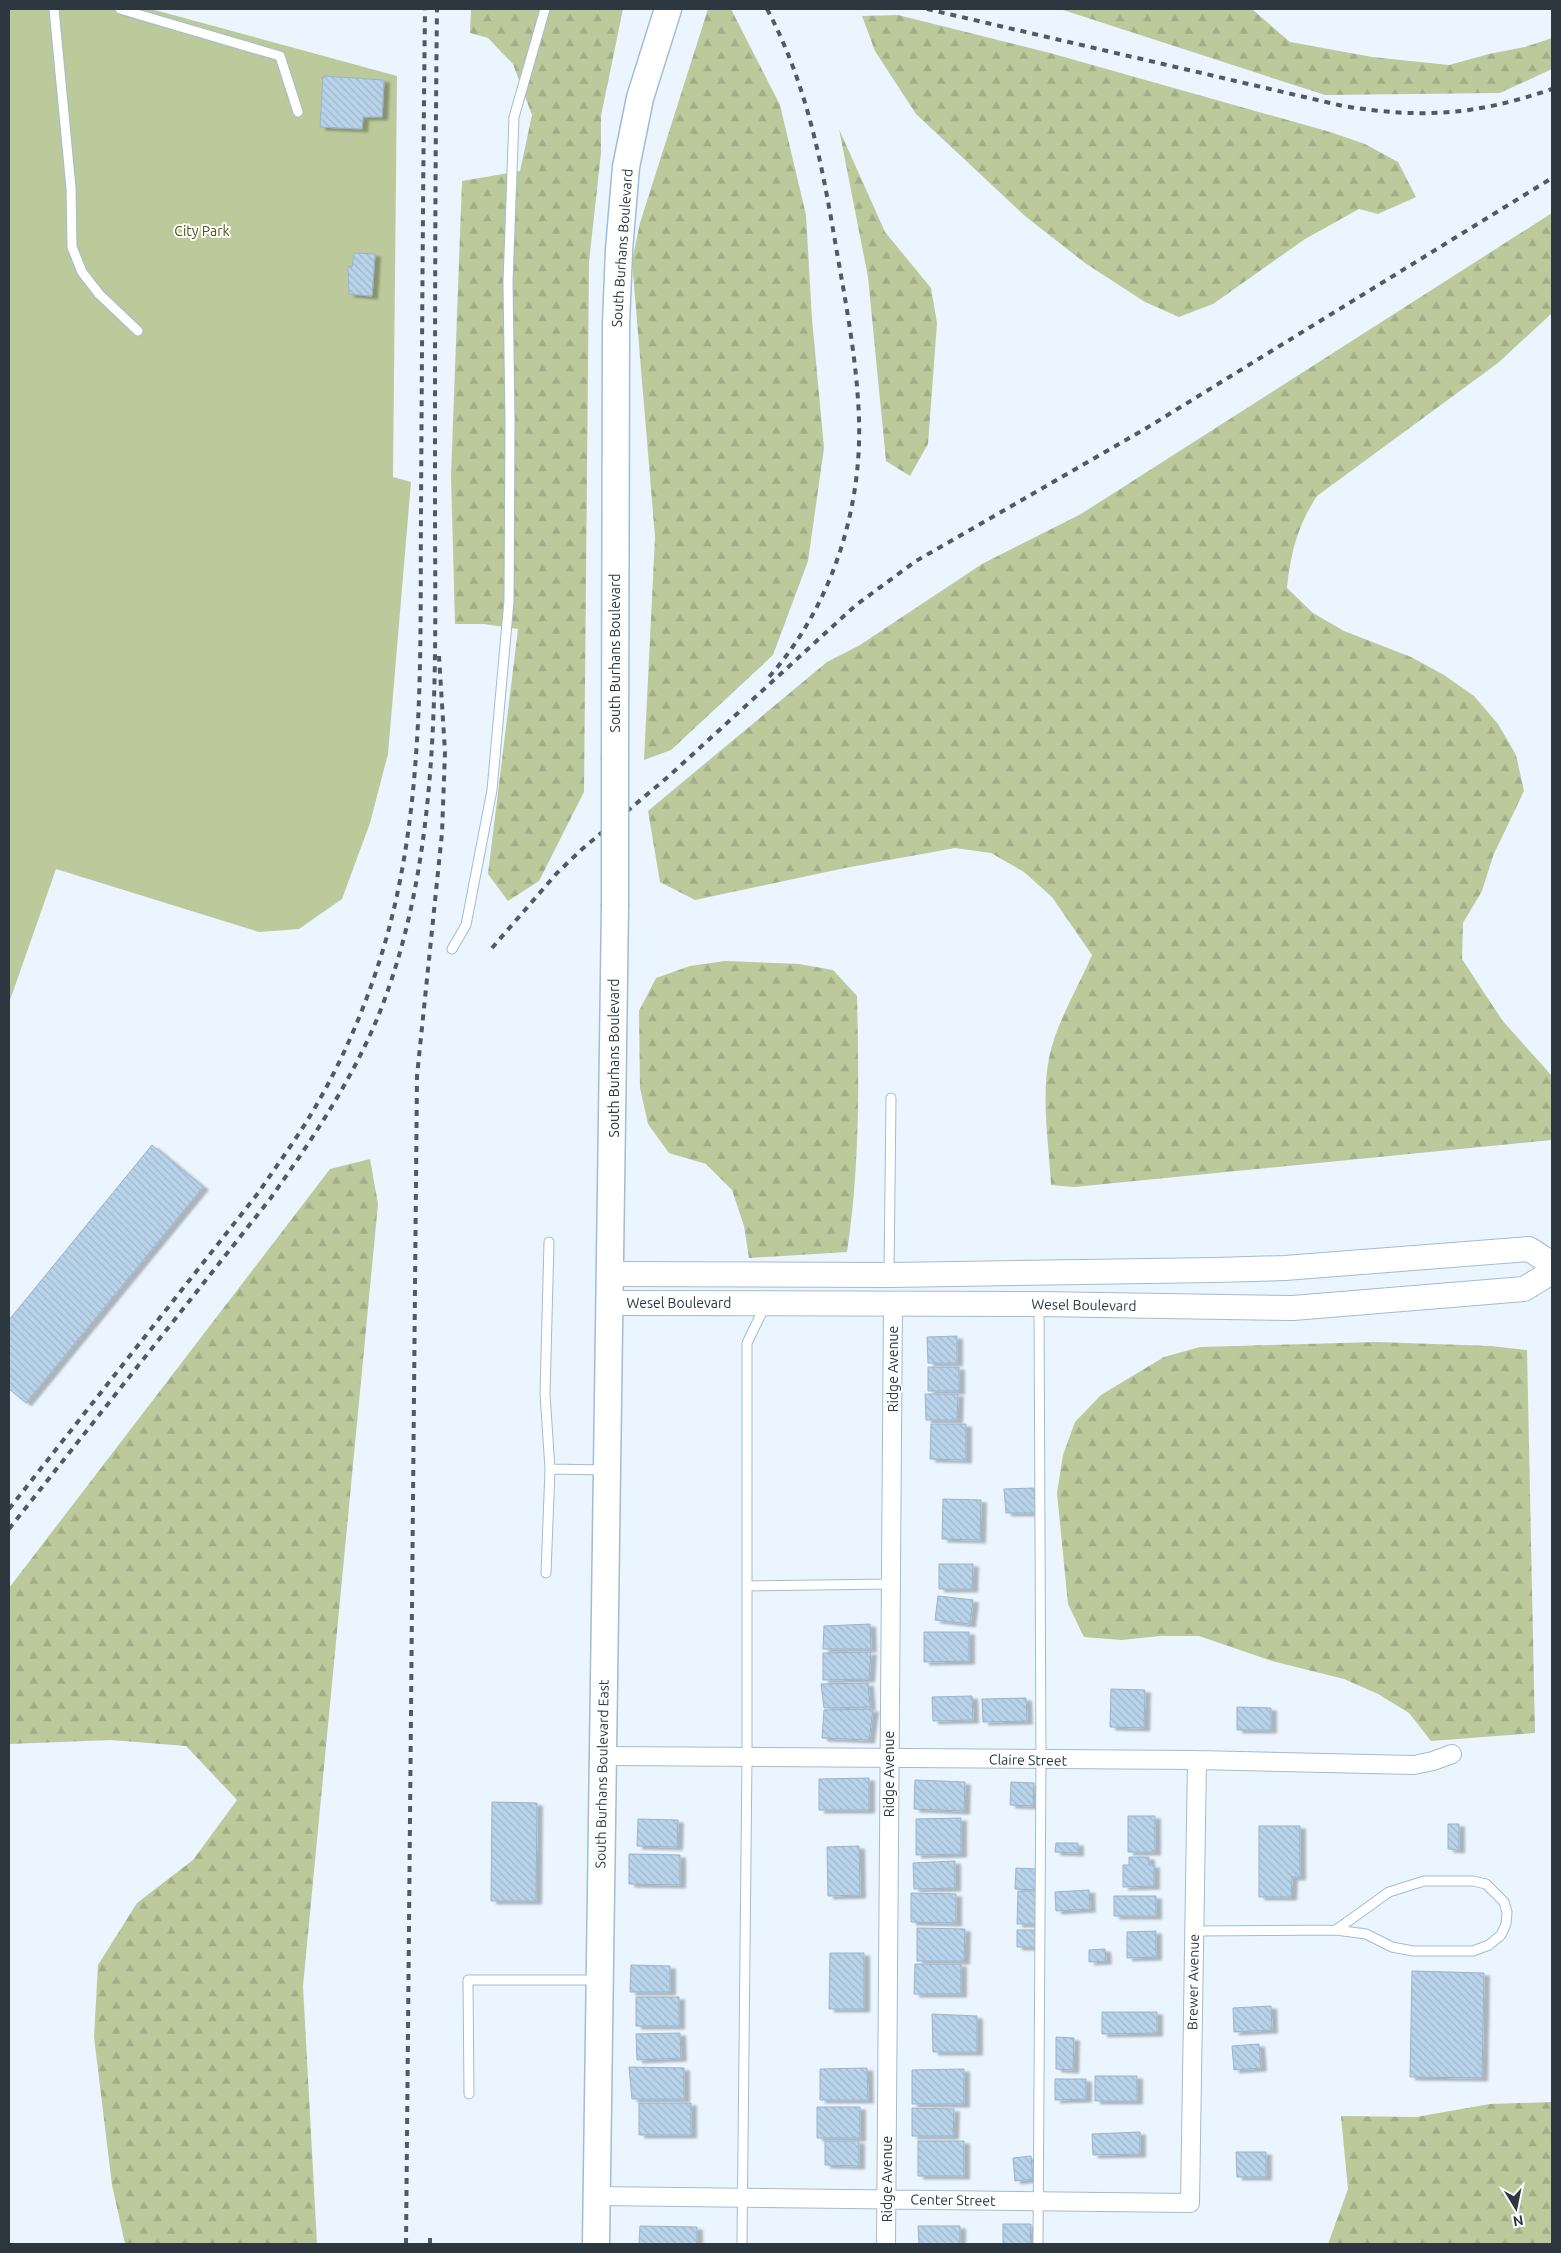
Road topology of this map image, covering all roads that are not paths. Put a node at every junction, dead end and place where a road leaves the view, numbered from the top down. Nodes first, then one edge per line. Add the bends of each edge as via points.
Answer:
1 (54, 9) edge
2 (120, 9) edge
3 (545, 9) edge
4 (668, 9) edge
5 (298, 112) dead end
6 (138, 331) dead end
7 (452, 949) dead end
8 (891, 1098) dead end
9 (549, 1242) dead end
10 (1552, 1264) edge
11 (1552, 1272) edge
12 (612, 1274) junction
13 (889, 1275) junction
14 (767, 1302) junction
15 (611, 1303) junction
16 (893, 1303) junction
17 (1039, 1304) junction
18 (550, 1469) junction
19 (607, 1470) junction
20 (546, 1573) dead end
21 (891, 1584) junction
22 (747, 1586) junction
23 (1452, 1754) dead end
24 (602, 1756) junction
25 (747, 1757) junction
26 (890, 1758) junction
27 (1041, 1760) junction
28 (1197, 1760) junction
29 (1336, 1930) junction
30 (1194, 1931) junction
31 (599, 1980) junction
32 (469, 2094) dead end
33 (596, 2196) junction
34 (742, 2198) junction
35 (887, 2199) junction
36 (1039, 2201) junction
37 (1190, 2203) joint
38 (596, 2244) edge
39 (742, 2244) edge
40 (886, 2244) edge
41 (1038, 2244) edge

1 - 6 lane via 71,188 72,247 82,272 99,294
2 - 5 lane via 280,56
3 - 7 lane via 514,118 508,282 509,601 492,790 466,925
4 - 12 main road, South Burhans Boulevard, bridge via 640,98 626,167 619,250
8 - 13 lane
9 - 18 lane via 545,1394
10 - 13 main road, Wesel Boulevard via 1529,1249 1285,1268
11 - 17 main road, Wesel Boulevard via 1524,1289 1293,1308
12 - 13 main road, Wesel Boulevard
12 - 15 main road, South Burhans Boulevard
14 - 15 main road, Wesel Boulevard
14 - 16 main road, Wesel Boulevard
14 - 22 lane via 747,1343
15 - 19 main road, South Burhans Boulevard East
16 - 17 main road, Wesel Boulevard
16 - 21 street, Ridge Avenue
17 - 27 lane
18 - 19 lane
18 - 20 lane
19 - 24 main road, South Burhans Boulevard East
21 - 22 lane
21 - 26 street, Ridge Avenue
22 - 25 lane
23 - 28 street, Claire Street via 1414,1765
24 - 25 street, Claire Street
24 - 31 main road, South Burhans Boulevard East
25 - 26 street, Claire Street
25 - 34 lane
26 - 27 street, Claire Street
26 - 35 street, Ridge Avenue
27 - 28 street, Claire Street
27 - 36 lane
28 - 30 street, Brewer Avenue
29 - 29 lane via 1366,1934 1392,1947 1413,1951 1473,1951 1489,1945 1501,1935 1507,1912 1504,1902 1486,1884 1473,1880 1424,1881 1389,1892
29 - 30 lane
30 - 37 street, Brewer Avenue
31 - 32 lane via 468,1980
31 - 33 main road, South Burhans Boulevard East
33 - 34 street, Center Street
33 - 38 main road, South Burhans Boulevard East
34 - 35 street, Center Street
34 - 39 lane
35 - 36 street, Center Street
35 - 40 street, Ridge Avenue
36 - 37 street, Center Street
36 - 41 lane

